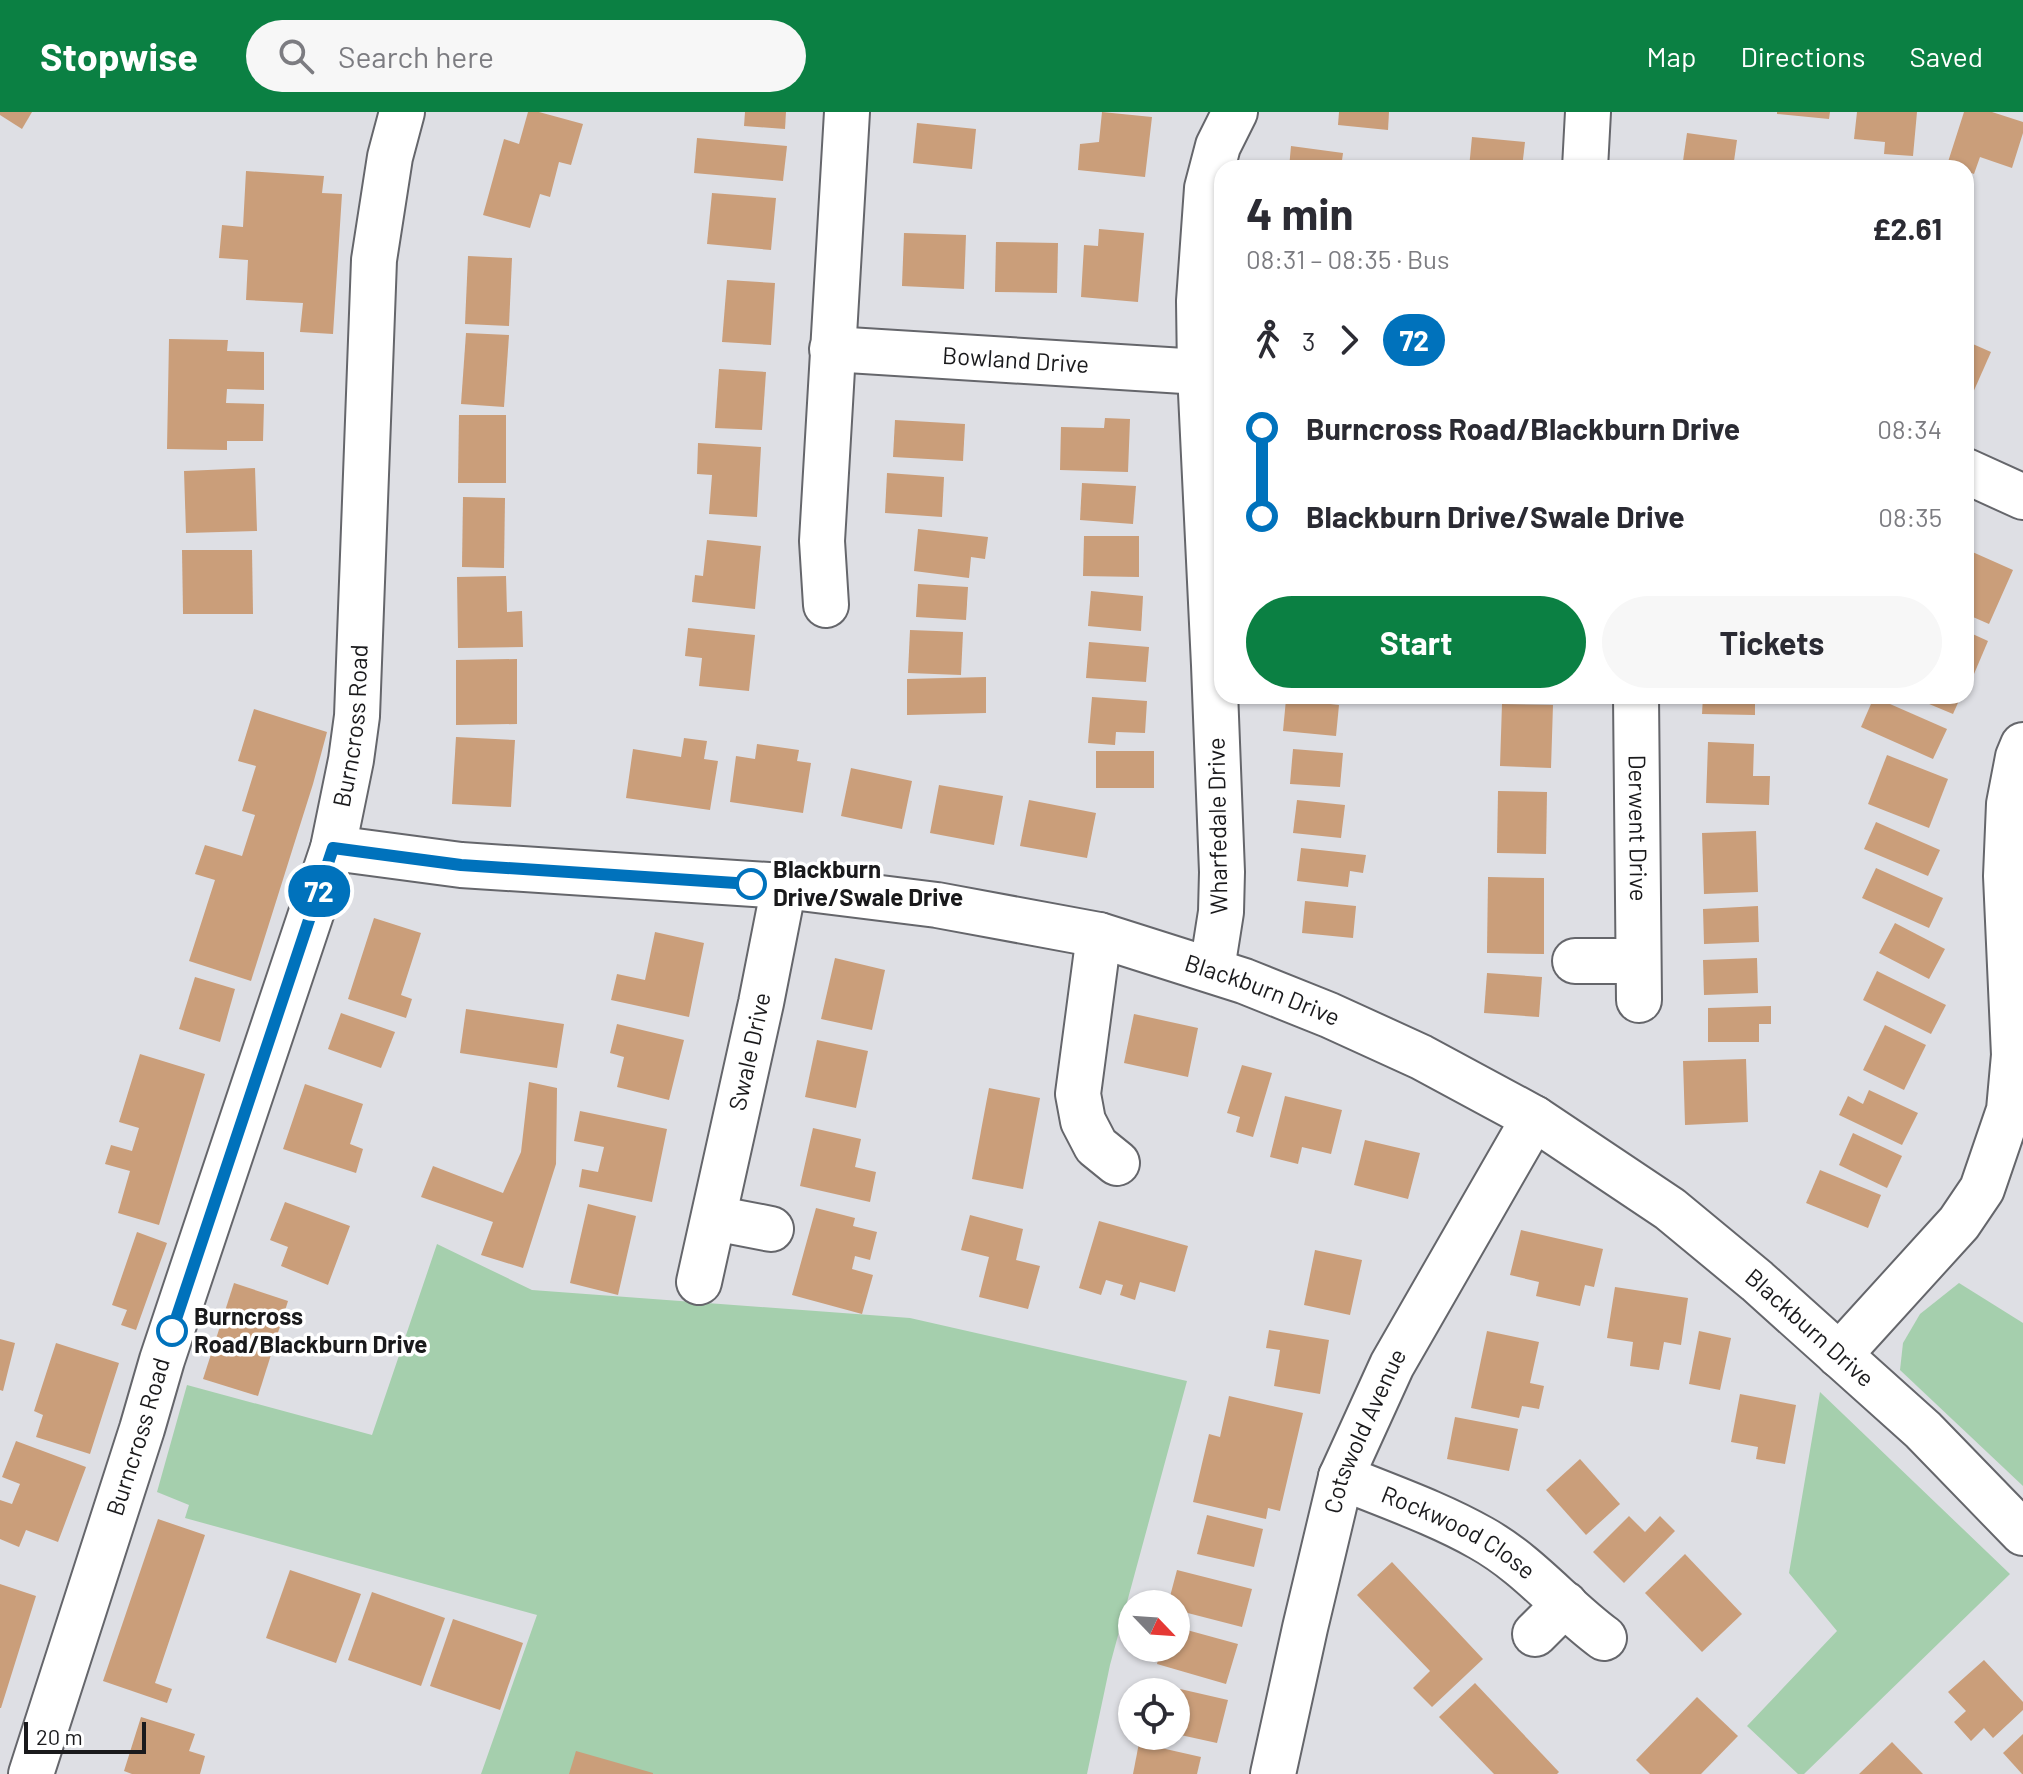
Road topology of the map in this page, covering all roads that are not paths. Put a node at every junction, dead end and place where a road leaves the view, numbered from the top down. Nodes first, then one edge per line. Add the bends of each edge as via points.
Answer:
1 (402, 112) edge
2 (847, 112) edge
3 (1235, 112) edge
4 (1588, 112) edge
5 (1214, 160) edge
6 (1585, 160) edge
7 (1214, 161) edge
8 (832, 349) junction
9 (1200, 372) junction
10 (1213, 474) edge
11 (1974, 475) edge
12 (2023, 497) edge
13 (1214, 518) edge
14 (826, 605) dead end
15 (1218, 704) edge
16 (1636, 704) edge
17 (2023, 745) edge
18 (333, 848) junction
19 (784, 886) junction
20 (1099, 935) junction
21 (1575, 961) dead end
22 (1212, 969) junction
23 (2016, 1111) edge
24 (1534, 1118) junction
25 (1117, 1163) dead end
26 (714, 1218) junction
27 (771, 1229) dead end
28 (699, 1282) dead end
29 (1839, 1355) junction
30 (1341, 1477) junction
31 (2023, 1533) edge
32 (1565, 1604) junction
33 (1535, 1634) dead end
34 (1604, 1638) dead end
35 (31, 1774) edge
36 (1273, 1774) edge

1 - 18 street, Burncross Road via 374,260 357,716
2 - 8 street
3 - 5 street, Wharfedale Drive
4 - 6 street
7 - 9 street, Wharfedale Drive via 1207,188 1199,301
8 - 9 street, Bowland Drive
8 - 14 street via 822,541
9 - 10 street, Wharfedale Drive
10 - 13 street, Wharfedale Drive
11 - 12 street
15 - 22 street, Wharfedale Drive via 1222,872
16 - 21 street, Derwent Drive via 1638,980
17 - 23 street via 2009,804 2006,876
18 - 19 street, Blackburn Drive via 461,865
18 - 35 street, Burncross Road
19 - 20 street, Blackburn Drive via 937,905
19 - 26 street, Swale Drive
20 - 22 street, Blackburn Drive
20 - 25 street via 1078,1094 1083,1121 1096,1146
22 - 24 street, Blackburn Drive via 1421,1057
23 - 29 street via 1982,1189 1959,1223
24 - 29 street, Blackburn Drive via 1670,1209
24 - 30 street, Cotswold Avenue via 1392,1365
26 - 27 street
26 - 28 street, Swale Drive
29 - 31 street, Blackburn Drive via 1923,1430
30 - 32 street, Rockwood Close via 1482,1538
30 - 36 street, Cotswold Avenue
32 - 33 street
32 - 34 street, Rockwood Close

